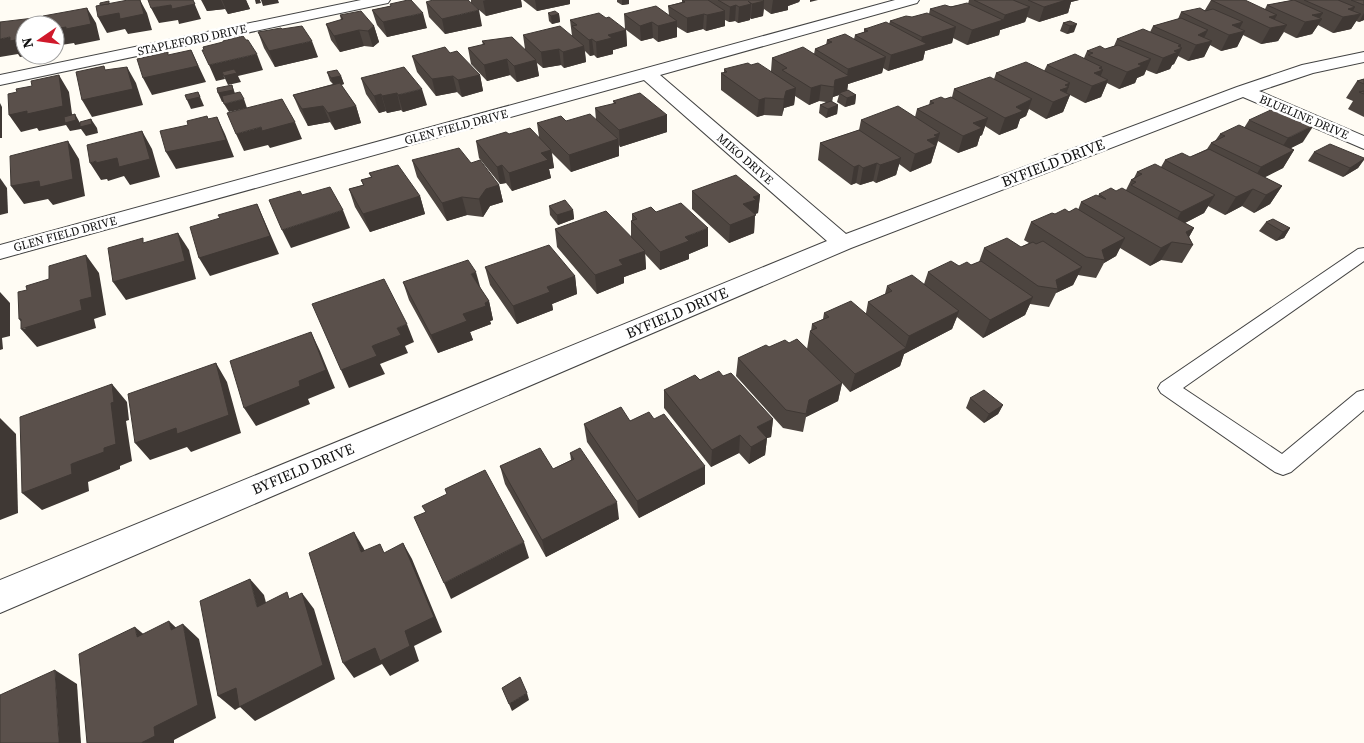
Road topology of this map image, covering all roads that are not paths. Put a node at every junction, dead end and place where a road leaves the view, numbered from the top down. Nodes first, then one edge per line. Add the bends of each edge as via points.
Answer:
1 (383, 0) edge
2 (912, 0) edge
3 (1364, 57) edge
4 (648, 74) junction
5 (0, 80) edge
6 (1244, 91) junction
7 (1364, 142) edge
8 (843, 243) junction
9 (0, 252) edge
10 (1364, 253) edge
11 (1364, 398) edge
12 (0, 597) edge

1 - 5 street, STAPLEFORD DRIVE
2 - 4 street, GLEN FIELD DRIVE
3 - 6 street, BYFIELD DRIVE via 1308,69
4 - 8 street, MIKO DRIVE
4 - 9 street, GLEN FIELD DRIVE
6 - 7 street, BLUELINE DRIVE
6 - 8 street, BYFIELD DRIVE
8 - 12 street, BYFIELD DRIVE
10 - 11 lane via 1168,388 1283,466

